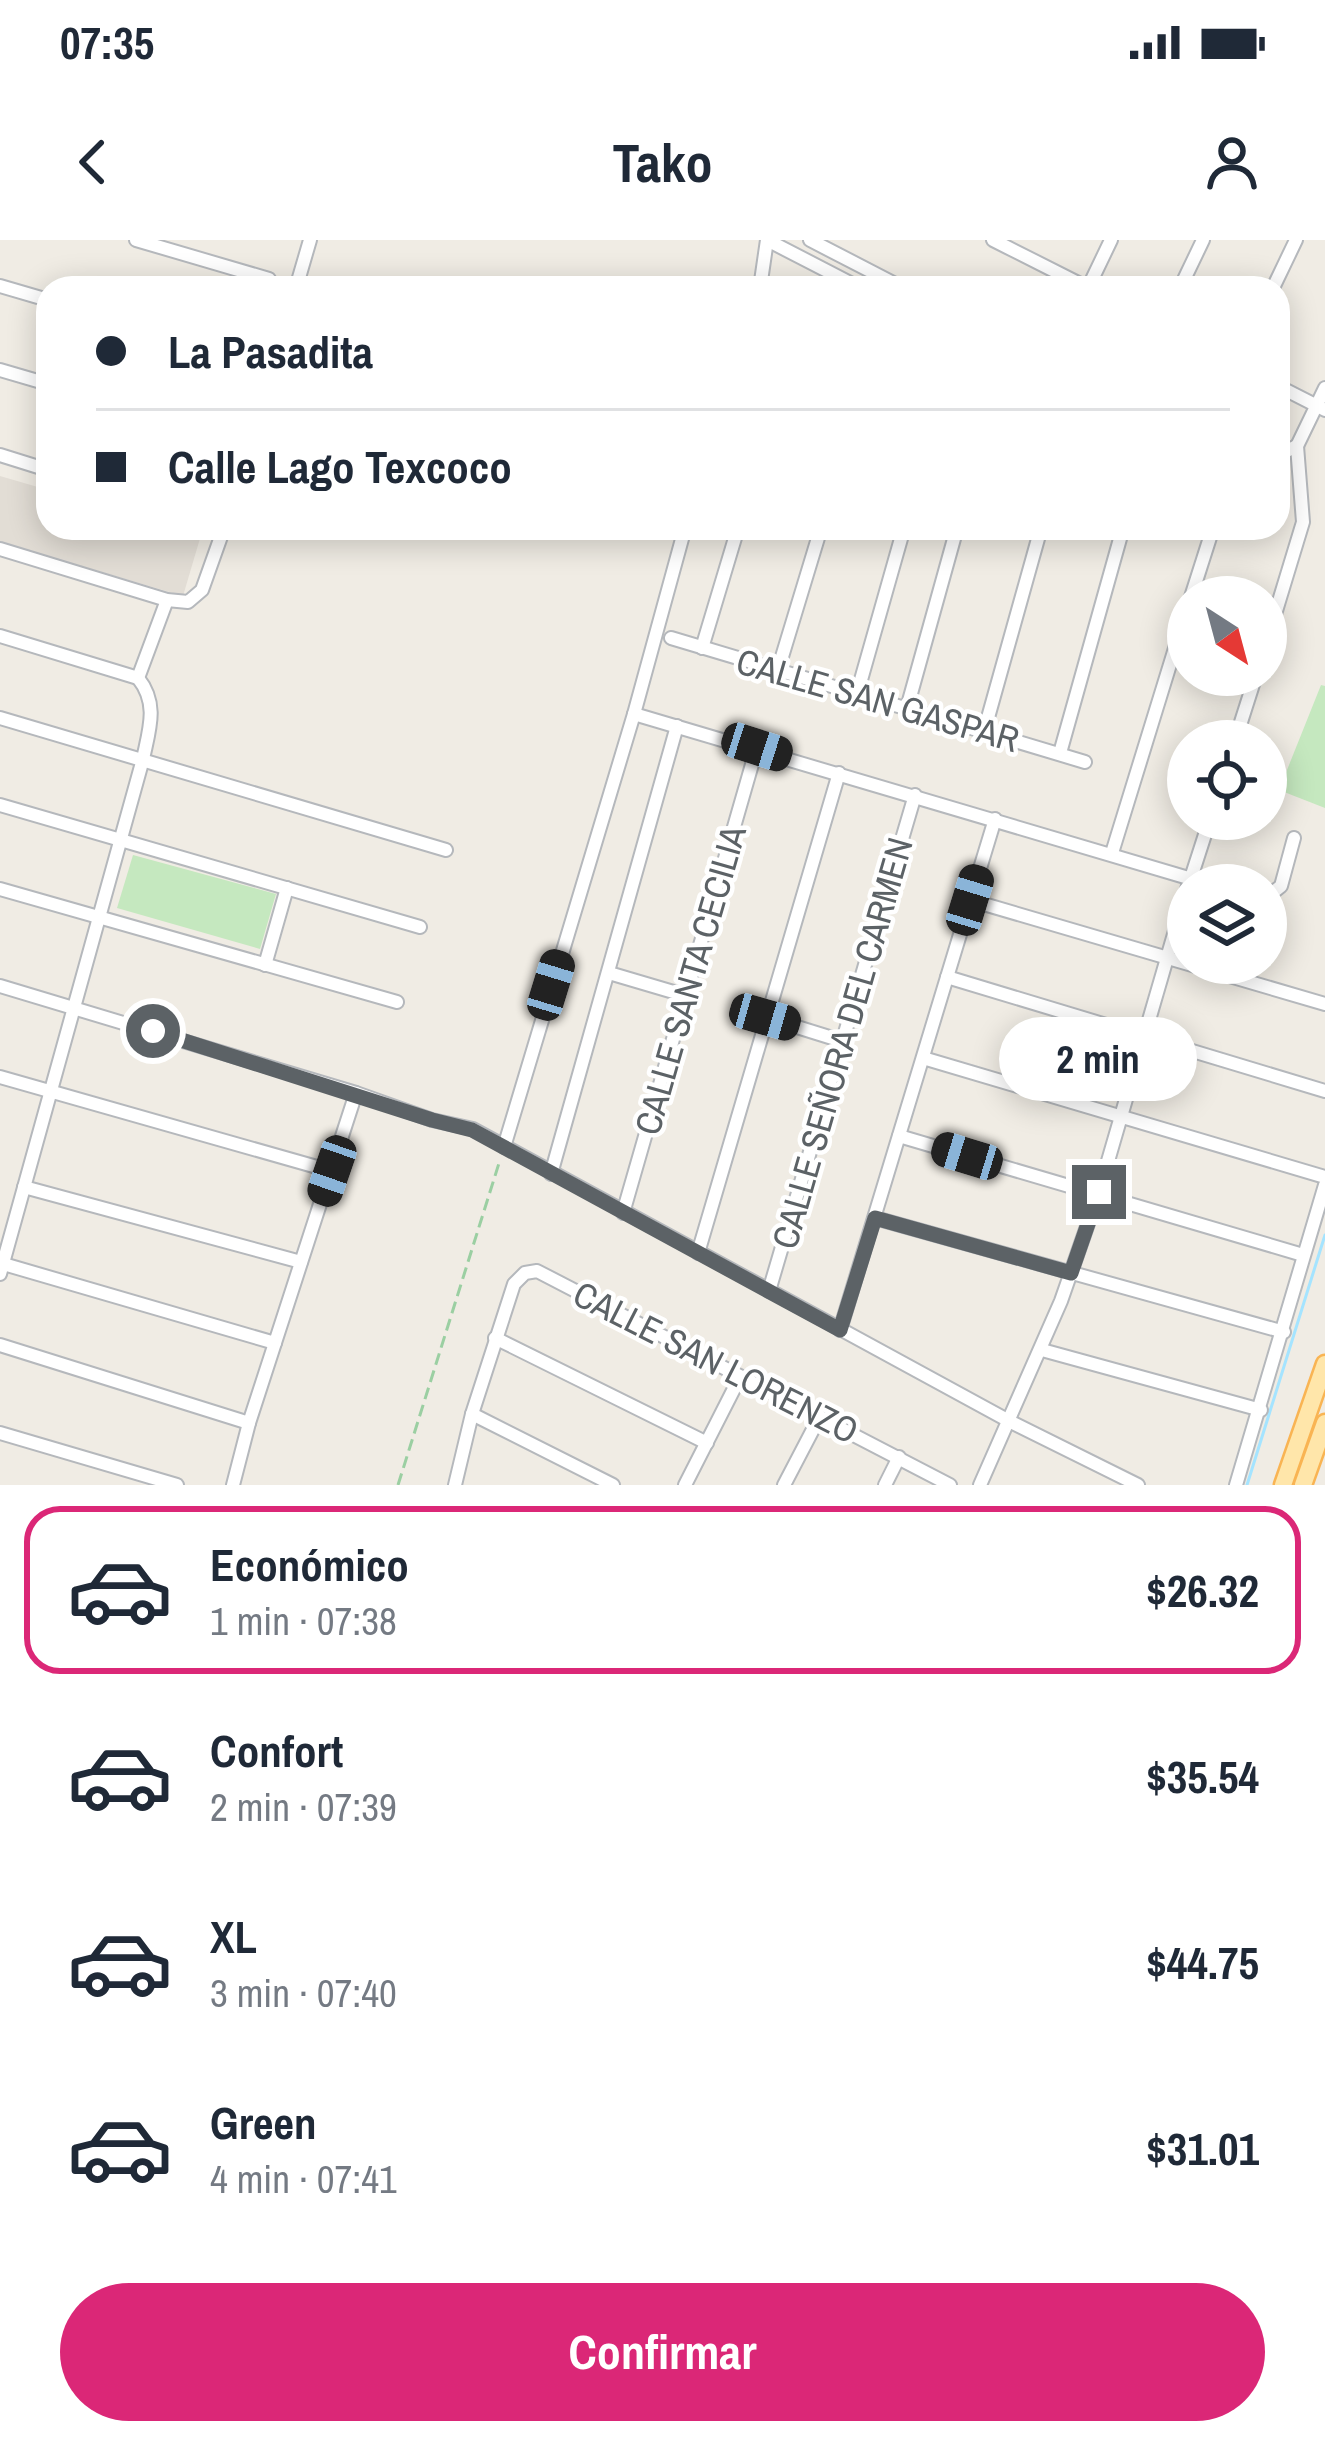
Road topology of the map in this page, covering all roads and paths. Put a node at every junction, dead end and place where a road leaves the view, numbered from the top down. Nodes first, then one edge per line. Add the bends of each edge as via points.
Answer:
1 (136, 240) edge
2 (310, 240) edge
3 (767, 240) edge
4 (810, 240) edge
5 (993, 240) edge
6 (1111, 240) edge
7 (1202, 240) edge
8 (1296, 240) edge
9 (1016, 245) edge
10 (258, 276) edge
11 (300, 276) edge
12 (762, 276) edge
13 (837, 276) edge
14 (880, 276) edge
15 (1068, 276) edge
16 (1094, 276) edge
17 (1186, 276) edge
18 (1279, 276) edge
19 (0, 286) edge
20 (36, 296) edge
21 (0, 370) edge
22 (36, 380) edge
23 (1325, 388) edge
24 (1290, 392) edge
25 (1321, 408) edge
26 (1297, 446) junction
27 (1290, 449) edge
28 (0, 455) edge
29 (36, 466) edge
30 (220, 540) edge
31 (682, 540) edge
32 (734, 540) edge
33 (817, 540) edge
34 (901, 540) edge
35 (954, 540) edge
36 (1038, 540) edge
37 (1120, 540) edge
38 (1209, 540) edge
39 (0, 549) edge
40 (1198, 576) edge
41 (1287, 576) edge
42 (167, 600) junction
43 (0, 636) edge
44 (670, 638) dead end
45 (702, 648) junction
46 (778, 670) junction
47 (1167, 674) edge
48 (138, 678) junction
49 (857, 694) junction
50 (907, 708) junction
51 (634, 714) junction
52 (0, 718) edge
53 (677, 726) junction
54 (984, 732) junction
55 (757, 747) junction
56 (1060, 753) junction
57 (143, 759) junction
58 (1085, 762) dead end
59 (839, 773) junction
60 (915, 795) junction
61 (0, 805) edge
62 (995, 819) junction
63 (1294, 838) dead end
64 (121, 840) junction
65 (446, 850) dead end
66 (1112, 853) junction
67 (1287, 864) edge
68 (1167, 874) edge
69 (287, 888) junction
70 (0, 890) edge
71 (970, 900) junction
72 (99, 917) junction
73 (420, 927) dead end
74 (1167, 949) edge
75 (1164, 958) junction
76 (266, 964) junction
77 (609, 973) junction
78 (947, 977) junction
79 (0, 986) edge
80 (687, 996) junction
81 (397, 1002) dead end
82 (1325, 1004) edge
83 (72, 1006) junction
84 (765, 1017) junction
85 (1142, 1039) junction
86 (842, 1041) junction
87 (923, 1058) junction
88 (0, 1077) edge
89 (48, 1091) junction
90 (1325, 1091) edge
91 (356, 1093) junction
92 (1121, 1114) junction
93 (899, 1136) junction
94 (504, 1147) junction
95 (332, 1171) junction
96 (551, 1174) junction
97 (1325, 1181) edge
98 (24, 1187) junction
99 (1099, 1192) junction
100 (623, 1213) junction
101 (875, 1218) junction
102 (698, 1253) junction
103 (1303, 1255) junction
104 (301, 1262) junction
105 (1, 1267) edge
106 (1071, 1273) junction
107 (769, 1291) junction
108 (840, 1330) junction
109 (1284, 1332) junction
110 (495, 1338) junction
111 (275, 1343) junction
112 (0, 1345) edge
113 (1042, 1350) junction
114 (1325, 1364) edge
115 (740, 1377) junction
116 (1261, 1410) junction
117 (472, 1414) junction
118 (820, 1416) junction
119 (1011, 1422) junction
120 (249, 1423) junction
121 (1325, 1423) edge
122 (0, 1432) edge
123 (707, 1443) junction
124 (899, 1457) junction
125 (177, 1485) edge
126 (233, 1485) edge
127 (398, 1485) edge
128 (455, 1485) edge
129 (613, 1485) edge
130 (685, 1485) edge
131 (784, 1485) edge
132 (885, 1485) edge
133 (950, 1485) edge
134 (980, 1485) edge
135 (1138, 1485) edge
136 (1237, 1485) edge
137 (1283, 1485) edge
138 (1303, 1485) edge

1 - 10 street
2 - 11 street
3 - 12 street
3 - 13 street
4 - 14 street
5 - 9 street
6 - 16 street
7 - 17 street
8 - 18 street
9 - 15 street
19 - 20 street
21 - 22 street
23 - 25 street
24 - 25 street
25 - 26 street
26 - 27 street
26 - 41 street via 1303,522
28 - 29 street
30 - 42 street via 199,596
31 - 51 street
32 - 45 street
33 - 46 street
34 - 49 street
35 - 50 street
36 - 54 street
37 - 56 street
38 - 40 street
39 - 42 street
42 - 48 street
43 - 48 street
44 - 45 street, CALLE SAN GASPAR
45 - 46 street, CALLE SAN GASPAR
46 - 49 street, CALLE SAN GASPAR
47 - 66 street
48 - 57 street via 152,712
49 - 50 street, CALLE SAN GASPAR
50 - 54 street, CALLE SAN GASPAR
51 - 53 street
51 - 94 street
52 - 57 street
53 - 55 street
53 - 77 street
54 - 56 street, CALLE SAN GASPAR
55 - 59 street
55 - 80 street, CALLE SANTA CECILIA
56 - 58 street, CALLE SAN GASPAR
57 - 64 street
57 - 65 street
59 - 60 street
59 - 84 street
60 - 62 street
60 - 86 street, CALLE SEÑORA DEL CARMEN
61 - 64 street
62 - 66 street
62 - 71 street
63 - 67 street
64 - 69 street
64 - 72 street
66 - 68 street
69 - 73 street
69 - 76 street
70 - 72 street
71 - 75 street
71 - 78 street
72 - 76 street
72 - 83 street
74 - 75 street
75 - 82 street
75 - 85 street
76 - 81 street
77 - 80 street
77 - 96 street
78 - 85 street
78 - 87 street
79 - 83 street
80 - 100 street, CALLE SANTA CECILIA
83 - 89 street
83 - 91 street
84 - 86 street
84 - 102 street
85 - 90 street
85 - 92 street
86 - 107 street, CALLE SEÑORA DEL CARMEN
87 - 92 street
87 - 93 street
88 - 89 street
89 - 95 street
89 - 98 street
91 - 94 street
91 - 95 street
92 - 97 street
92 - 99 street
93 - 99 street
93 - 101 street
94 - 96 street
94 - 127 path
95 - 104 street
96 - 100 street
97 - 103 street
98 - 104 street
98 - 105 street
99 - 103 street
99 - 106 street
100 - 102 street
101 - 106 street
101 - 108 street
102 - 107 street
103 - 109 street
104 - 111 street
105 - 111 street
106 - 109 street
106 - 113 street
107 - 108 street
108 - 119 street
109 - 116 street
110 - 115 street, CALLE SAN LORENZO via 520,1276 530,1271
110 - 117 street
110 - 123 street
111 - 120 street
112 - 120 street
113 - 116 street
113 - 119 street
114 - 137 main road
115 - 118 street, CALLE SAN LORENZO
115 - 123 street
116 - 136 street
117 - 128 street
117 - 129 street
118 - 124 street, CALLE SAN LORENZO
118 - 131 street
119 - 134 street
119 - 135 street
120 - 126 street
121 - 138 main road
122 - 125 street
123 - 130 street
124 - 132 street
124 - 133 street, CALLE SAN LORENZO

